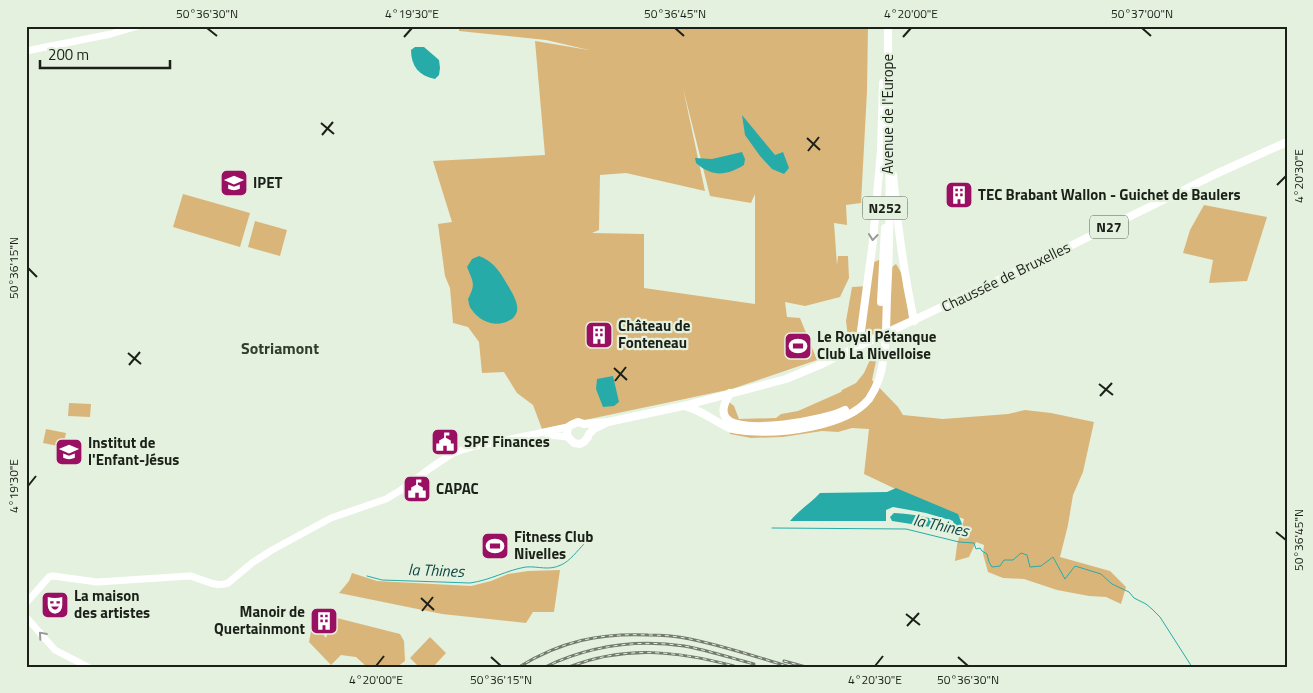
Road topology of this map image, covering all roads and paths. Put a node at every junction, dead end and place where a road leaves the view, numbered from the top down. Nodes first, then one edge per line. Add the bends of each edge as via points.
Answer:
1 (883, 26) edge
2 (888, 26) edge
3 (136, 27) edge
4 (26, 51) edge
5 (884, 66) junction
6 (888, 111) junction
7 (1287, 142) edge
8 (914, 321) junction
9 (863, 344) junction
10 (882, 350) junction
11 (730, 393) junction
12 (683, 406) junction
13 (608, 422) junction
14 (584, 424) junction
15 (568, 427) junction
16 (540, 434) junction
17 (589, 434) junction
18 (568, 437) junction
19 (26, 603) edge
20 (26, 617) edge
21 (88, 667) edge

1 - 5 main road, Avenue de l'Europe / N252
2 - 6 main road, Avenue de l'Europe / N252
3 - 4 main road
5 -> 9 main road via 881,150
5 - 10 main road, Avenue de l'Europe / N252
6 - 8 main road via 896,208
6 - 10 main road, Avenue de l'Europe / N252 via 890,237
7 - 8 main road, Chaussée de Bruxelles / N27
8 - 9 main road, Chaussée de Bruxelles / N27
9 - 11 main road, N27 via 786,379
10 - 11 main road via 869,390 856,404 824,418 777,425 734,424 724,413
10 - 12 main road via 879,378 868,399 829,423 782,431 750,431 730,428
11 - 12 main road, N27
12 - 13 main road, N27
13 - 14 main road, N27
13 - 17 main road, N27
14 - 15 main road, N27 via 578,422
14 - 17 main road
15 - 16 main road, N27
15 - 18 main road
16 - 18 main road, N27
16 - 19 main road, N27 via 453,453 395,494 332,518 265,555 223,585 190,576 97,582 53,576
17 - 18 main road, N27 via 580,444
21 -> 20 main road via 54,650

